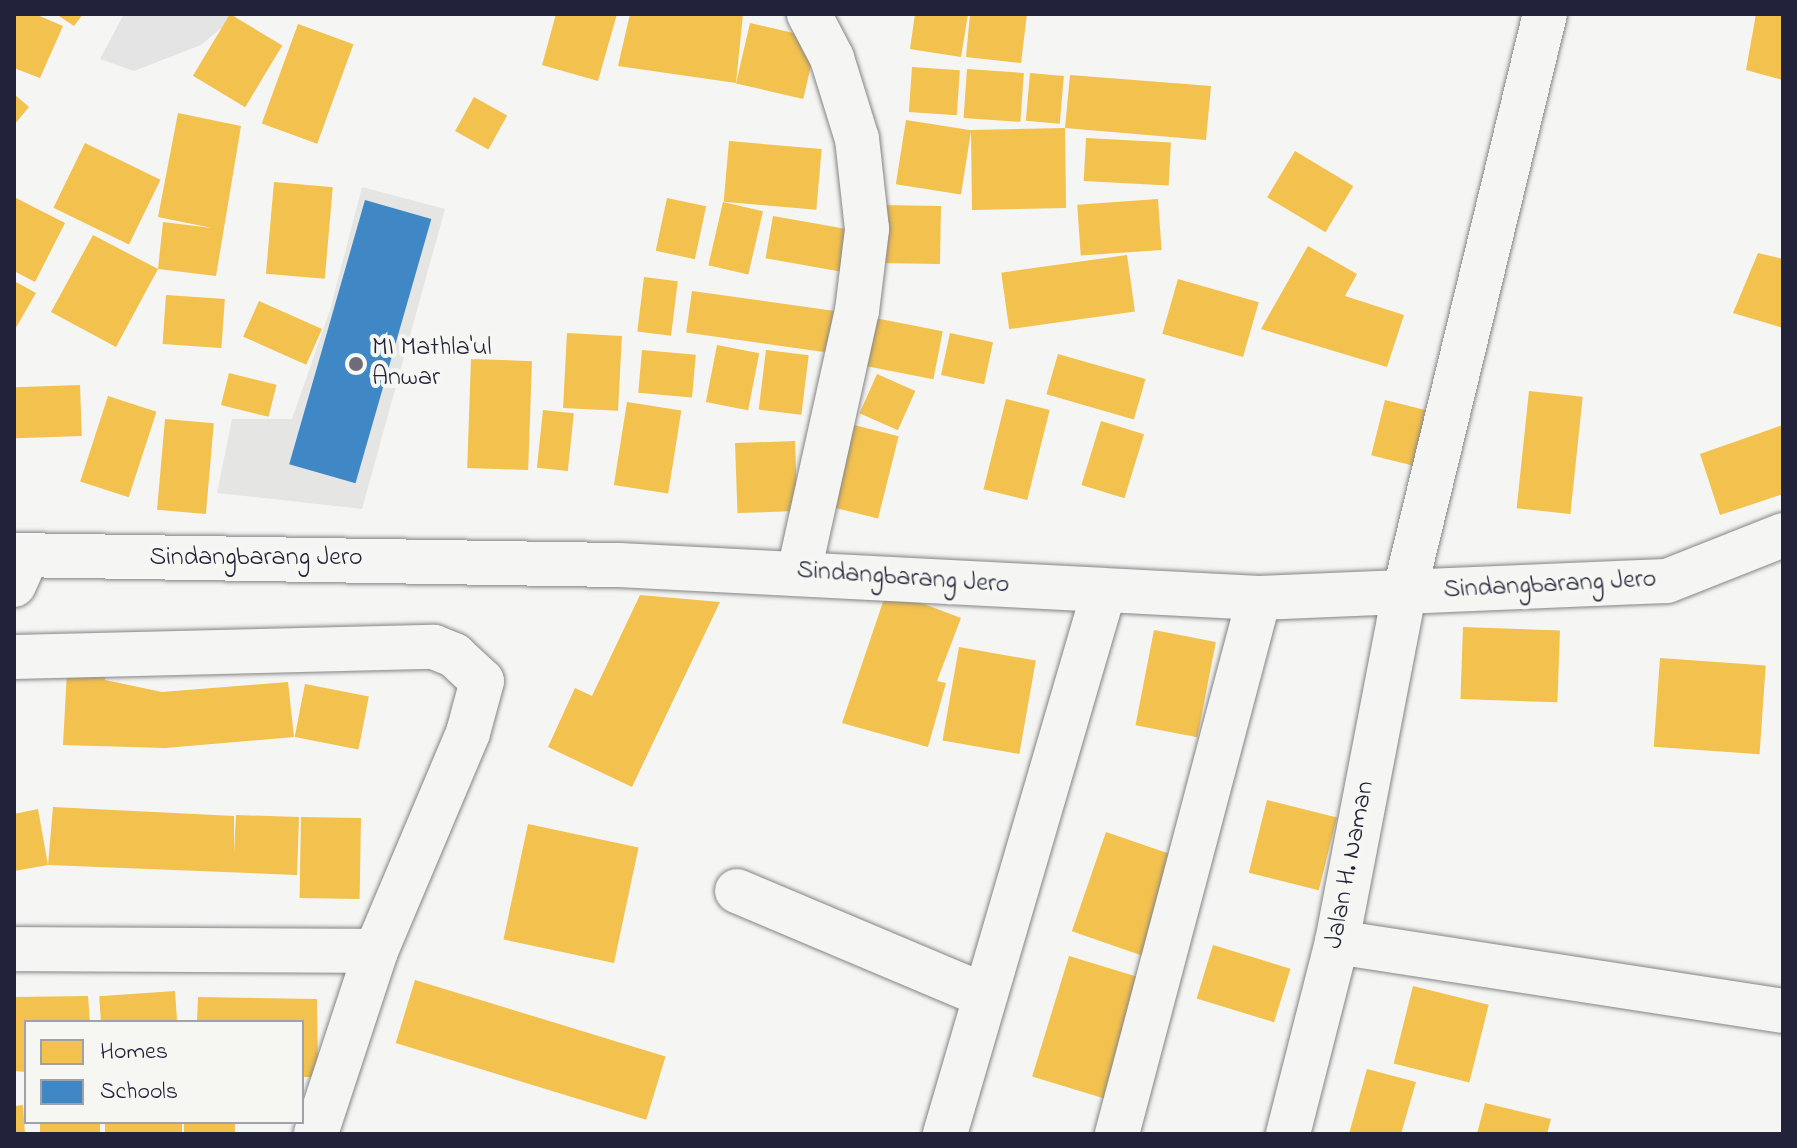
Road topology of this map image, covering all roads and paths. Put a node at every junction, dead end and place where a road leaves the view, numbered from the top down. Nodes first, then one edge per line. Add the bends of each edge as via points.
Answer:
1 (809, 14) edge
2 (1545, 14) edge
3 (1783, 535) edge
4 (18, 566) edge
5 (799, 572) junction
6 (1104, 591) junction
7 (1404, 594) junction
8 (1259, 598) junction
9 (14, 657) edge
10 (737, 891) dead end
11 (1337, 942) junction
12 (14, 949) edge
13 (376, 951) junction
14 (985, 996) junction
15 (1783, 1011) edge
16 (316, 1134) edge
17 (945, 1134) edge
18 (1117, 1134) edge
19 (1288, 1134) edge

1 - 5 street via 832,58 857,139 867,229 857,311
2 - 7 street, Jalan H. Naman
3 - 7 street, Sindangbarang Jero via 1667,581
4 - 5 street, Sindangbarang Jero via 375,559
5 - 6 street, Sindangbarang Jero
6 - 8 street, Sindangbarang Jero
6 - 14 street
7 - 8 street, Sindangbarang Jero
7 - 11 street, Jalan H. Naman
8 - 18 street
9 - 13 street via 434,647 454,655 482,681 481,694
10 - 14 street
11 - 15 street
11 - 19 street, Jalan H. Naman
12 - 13 street
13 - 16 street
14 - 17 street

